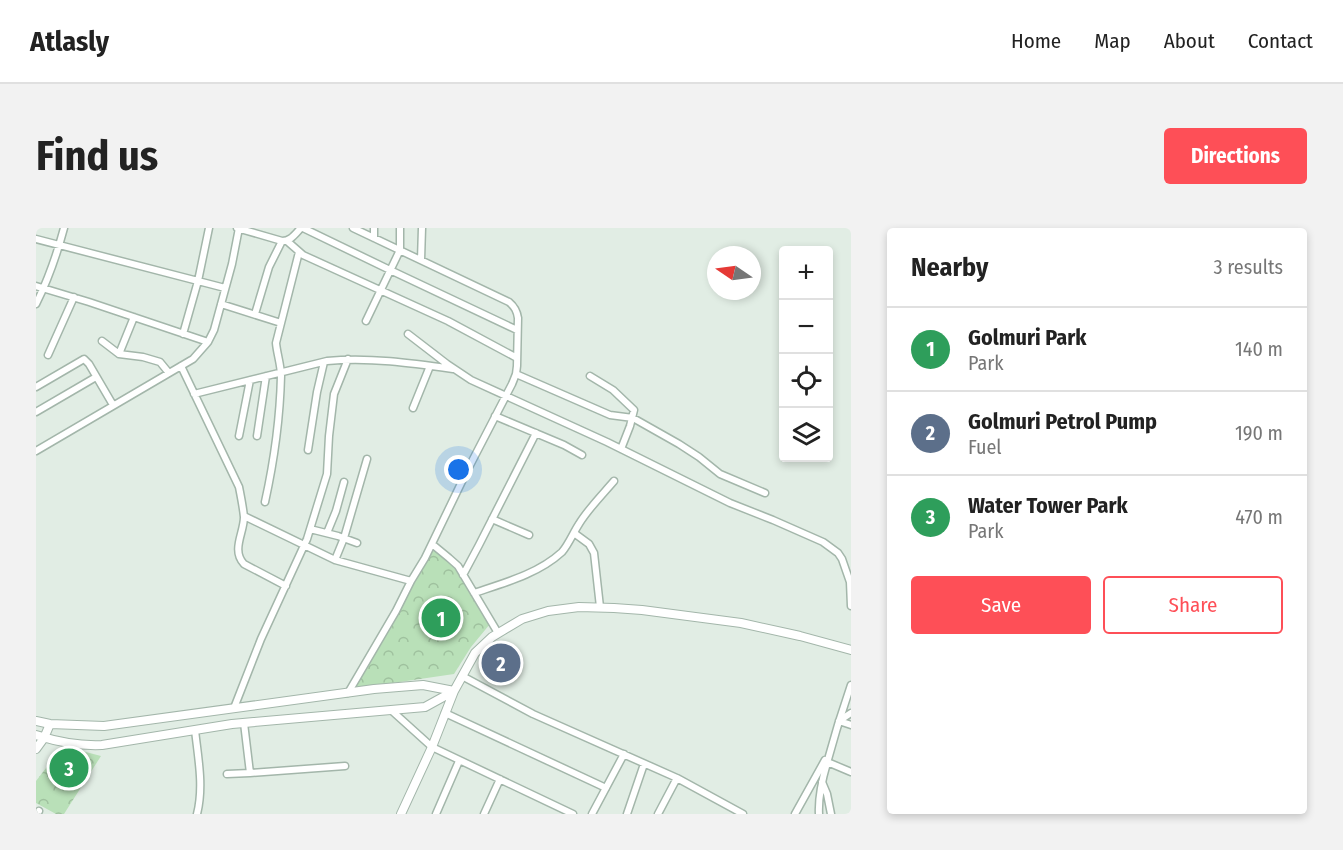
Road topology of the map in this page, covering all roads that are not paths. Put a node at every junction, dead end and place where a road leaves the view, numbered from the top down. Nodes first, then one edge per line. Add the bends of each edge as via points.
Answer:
1 (64, 228) edge
2 (209, 228) edge
3 (237, 228) edge
4 (302, 228) edge
5 (353, 228) edge
6 (374, 228) edge
7 (400, 228) edge
8 (422, 228) edge
9 (374, 238) junction
10 (36, 240) edge
11 (284, 241) junction
12 (59, 246) junction
13 (400, 250) junction
14 (299, 252) junction
15 (421, 260) junction
16 (390, 270) junction
17 (198, 281) junction
18 (36, 286) edge
19 (44, 288) junction
20 (225, 288) junction
21 (380, 291) junction
22 (74, 297) junction
23 (36, 304) edge
24 (221, 304) junction
25 (255, 315) junction
26 (134, 317) junction
27 (366, 321) dead end
28 (281, 322) junction
29 (517, 330) junction
30 (183, 334) junction
31 (408, 334) dead end
32 (102, 341) dead end
33 (208, 342) junction
34 (119, 354) junction
35 (48, 355) dead end
36 (517, 358) junction
37 (348, 359) junction
38 (324, 362) junction
39 (181, 366) junction
40 (430, 366) junction
41 (454, 369) junction
42 (170, 373) junction
43 (281, 373) junction
44 (516, 374) junction
45 (266, 376) junction
46 (590, 376) dead end
47 (96, 377) junction
48 (250, 380) junction
49 (36, 387) edge
50 (194, 394) junction
51 (505, 396) junction
52 (113, 405) junction
53 (413, 408) dead end
54 (36, 412) edge
55 (495, 416) junction
56 (633, 418) junction
57 (536, 433) junction
58 (239, 436) dead end
59 (257, 436) dead end
60 (621, 449) junction
61 (308, 450) dead end
62 (36, 452) edge
63 (582, 455) dead end
64 (367, 459) dead end
65 (614, 481) dead end
66 (344, 482) dead end
67 (765, 493) dead end
68 (265, 502) dead end
69 (244, 516) junction
70 (492, 519) junction
71 (310, 529) junction
72 (327, 532) junction
73 (574, 533) junction
74 (529, 535) dead end
75 (344, 538) junction
76 (357, 543) dead end
77 (432, 544) junction
78 (304, 545) junction
79 (335, 560) junction
80 (463, 575) junction
81 (411, 581) junction
82 (286, 586) junction
83 (474, 593) junction
84 (851, 606) edge
85 (600, 607) junction
86 (498, 633) junction
87 (851, 650) edge
88 (462, 676) junction
89 (851, 686) edge
90 (454, 691) junction
91 (348, 693) junction
92 (234, 708) junction
93 (391, 710) junction
94 (445, 713) junction
95 (851, 713) edge
96 (36, 720) edge
97 (839, 721) junction
98 (50, 723) junction
99 (244, 723) junction
100 (851, 725) edge
101 (195, 730) junction
102 (40, 737) edge
103 (432, 747) junction
104 (36, 749) edge
105 (624, 754) junction
106 (459, 761) junction
107 (826, 761) junction
108 (644, 764) junction
109 (345, 766) dead end
110 (851, 772) edge
111 (250, 773) junction
112 (226, 774) dead end
113 (677, 778) junction
114 (500, 779) junction
115 (822, 781) junction
116 (606, 788) junction
117 (557, 806) junction
118 (197, 814) edge
119 (401, 814) edge
120 (436, 814) edge
121 (484, 814) edge
122 (555, 814) edge
123 (573, 814) edge
124 (592, 814) edge
125 (627, 814) edge
126 (658, 814) edge
127 (743, 814) edge
128 (795, 814) edge
129 (819, 814) edge
130 (831, 814) edge

1 - 12 street
2 - 17 street
3 - 11 street
3 - 20 street
4 - 11 street
4 - 16 street
5 - 9 street
6 - 9 street
7 - 13 street
8 - 15 street
9 - 13 street
10 - 12 street
11 - 14 street
11 - 25 street via 269,267
12 - 17 street
12 - 19 street
13 - 15 street
13 - 16 street
14 - 21 street
14 - 28 street
15 - 29 street via 509,302 517,311
16 - 21 street
16 - 29 street
17 - 20 street
17 - 30 street
18 - 19 street
19 - 22 street
19 - 23 street
20 - 24 street
21 - 27 street
21 - 36 street
22 - 26 street
22 - 35 street
24 - 25 street
24 - 33 street
25 - 28 street
26 - 30 street
26 - 34 street
28 - 43 street via 276,343
29 - 36 street
30 - 33 street
31 - 41 street
32 - 34 street
33 - 39 street
34 - 42 street via 160,362
36 - 44 street
37 - 38 street
37 - 40 street
37 - 71 street via 334,394 327,474
38 - 43 street
38 - 61 street
39 - 42 street
39 - 50 street
40 - 41 street
40 - 53 street
41 - 51 street
42 - 52 street
43 - 45 street
43 - 68 street via 273,468
44 - 51 street
44 - 56 street via 610,415
45 - 48 street
45 - 59 street
46 - 56 street via 632,407
47 - 49 street via 84,359
47 - 52 street
47 - 54 street
48 - 50 street
48 - 58 street
50 - 69 street via 239,487
51 - 55 street
51 - 60 street
52 - 62 street
55 - 57 street
55 - 77 street
56 - 60 street
56 - 67 street via 679,444 720,474
57 - 63 street
57 - 70 street
60 - 84 street via 832,548 842,559
64 - 75 street
65 - 73 street
66 - 72 street
69 - 78 street
69 - 82 street via 240,559
70 - 74 street
70 - 80 street
71 - 72 street
71 - 78 street
72 - 75 street
73 - 83 street via 566,547 547,563 517,579
73 - 85 street via 594,553
75 - 76 street
75 - 79 street
77 - 80 street
77 - 81 street
78 - 79 street
78 - 82 street
79 - 81 street
80 - 83 street
81 - 91 street
82 - 92 street
83 - 86 street
85 - 86 street via 548,611 522,619
85 - 87 street via 741,622
86 - 88 street via 475,654
88 - 90 street
88 - 105 street via 533,714
89 - 97 street
90 - 91 street via 423,685
90 - 93 street via 425,707
90 - 94 street
91 - 92 street
92 - 98 street via 104,726
93 - 99 street
93 - 103 street
94 - 103 street
94 - 116 street
95 - 97 street
96 - 98 street
97 - 100 street
97 - 107 street
98 - 102 street
99 - 101 street
99 - 111 street
101 - 102 street via 95,745
101 - 118 street via 201,784
102 - 104 street
103 - 106 street
103 - 119 street
105 - 108 street
105 - 116 street
106 - 114 street
106 - 120 street
107 - 110 street
107 - 115 street
107 - 128 street
108 - 113 street
108 - 125 street
109 - 111 street
111 - 112 street
113 - 126 street
113 - 127 street
114 - 117 street
114 - 121 street
115 - 129 street
115 - 130 street
116 - 124 street
117 - 122 street
117 - 123 street

